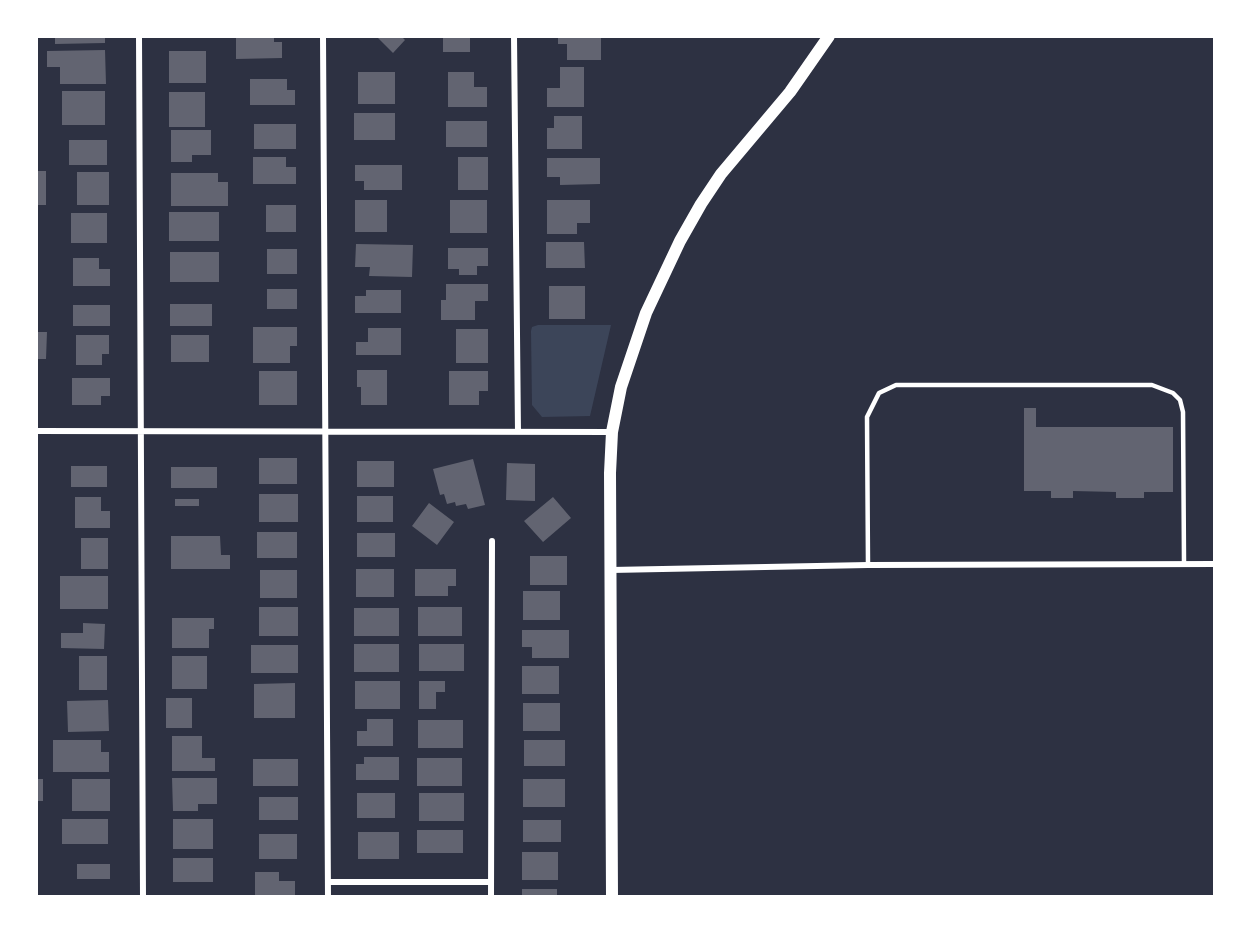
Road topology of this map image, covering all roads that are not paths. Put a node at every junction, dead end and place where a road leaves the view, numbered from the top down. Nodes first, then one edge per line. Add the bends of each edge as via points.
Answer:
1 (139, 36) edge
2 (324, 36) edge
3 (514, 36) edge
4 (829, 36) edge
5 (36, 431) edge
6 (327, 431) junction
7 (141, 432) junction
8 (518, 432) junction
9 (612, 432) junction
10 (492, 541) dead end
11 (1184, 563) junction
12 (1215, 564) edge
13 (868, 565) junction
14 (611, 570) junction
15 (328, 882) junction
16 (491, 882) junction
17 (143, 897) edge
18 (328, 897) edge
19 (491, 897) edge
20 (612, 897) edge

1 - 7 street
2 - 6 street
3 - 8 street
4 - 9 main road via 790,92 721,174 680,241 635,344
5 - 7 street
6 - 7 street
6 - 8 street
6 - 15 street
7 - 17 street
8 - 9 street
9 - 14 main road
10 - 16 street
11 - 12 street
11 - 13 street
11 - 13 lane via 1183,412 1173,393 1152,385 896,385 879,393 867,417
13 - 14 street
14 - 20 main road
15 - 16 street
15 - 18 street
16 - 19 street

